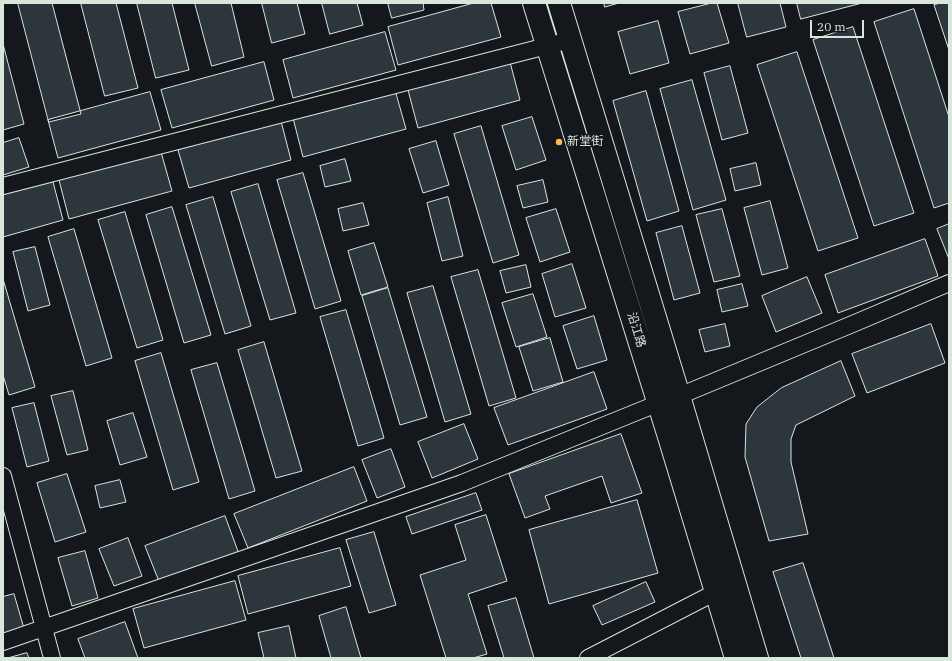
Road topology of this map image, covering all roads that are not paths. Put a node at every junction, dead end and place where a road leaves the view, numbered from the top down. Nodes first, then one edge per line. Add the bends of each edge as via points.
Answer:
1 (534, 3) edge
2 (559, 3) edge
3 (570, 40) junction
4 (547, 46) junction
5 (3, 186) edge
6 (949, 283) edge
7 (679, 396) junction
8 (659, 403) junction
9 (3, 476) edge
10 (716, 592) junction
11 (44, 628) junction
12 (3, 642) edge
13 (52, 658) edge
14 (588, 658) edge
15 (736, 658) edge
16 (757, 658) edge

1 - 4 main road, 沿江路
2 - 3 main road, 沿江路
3 - 4 street
3 - 7 main road, 沿江路
4 - 5 street
4 - 8 main road, 沿江路
6 - 7 street
7 - 8 street
7 - 16 main road, 沿江路
8 - 10 main road, 沿江路
8 - 11 street via 462,482
9 - 11 street
10 - 14 street
10 - 15 main road, 沿江路
11 - 12 street
11 - 13 street

